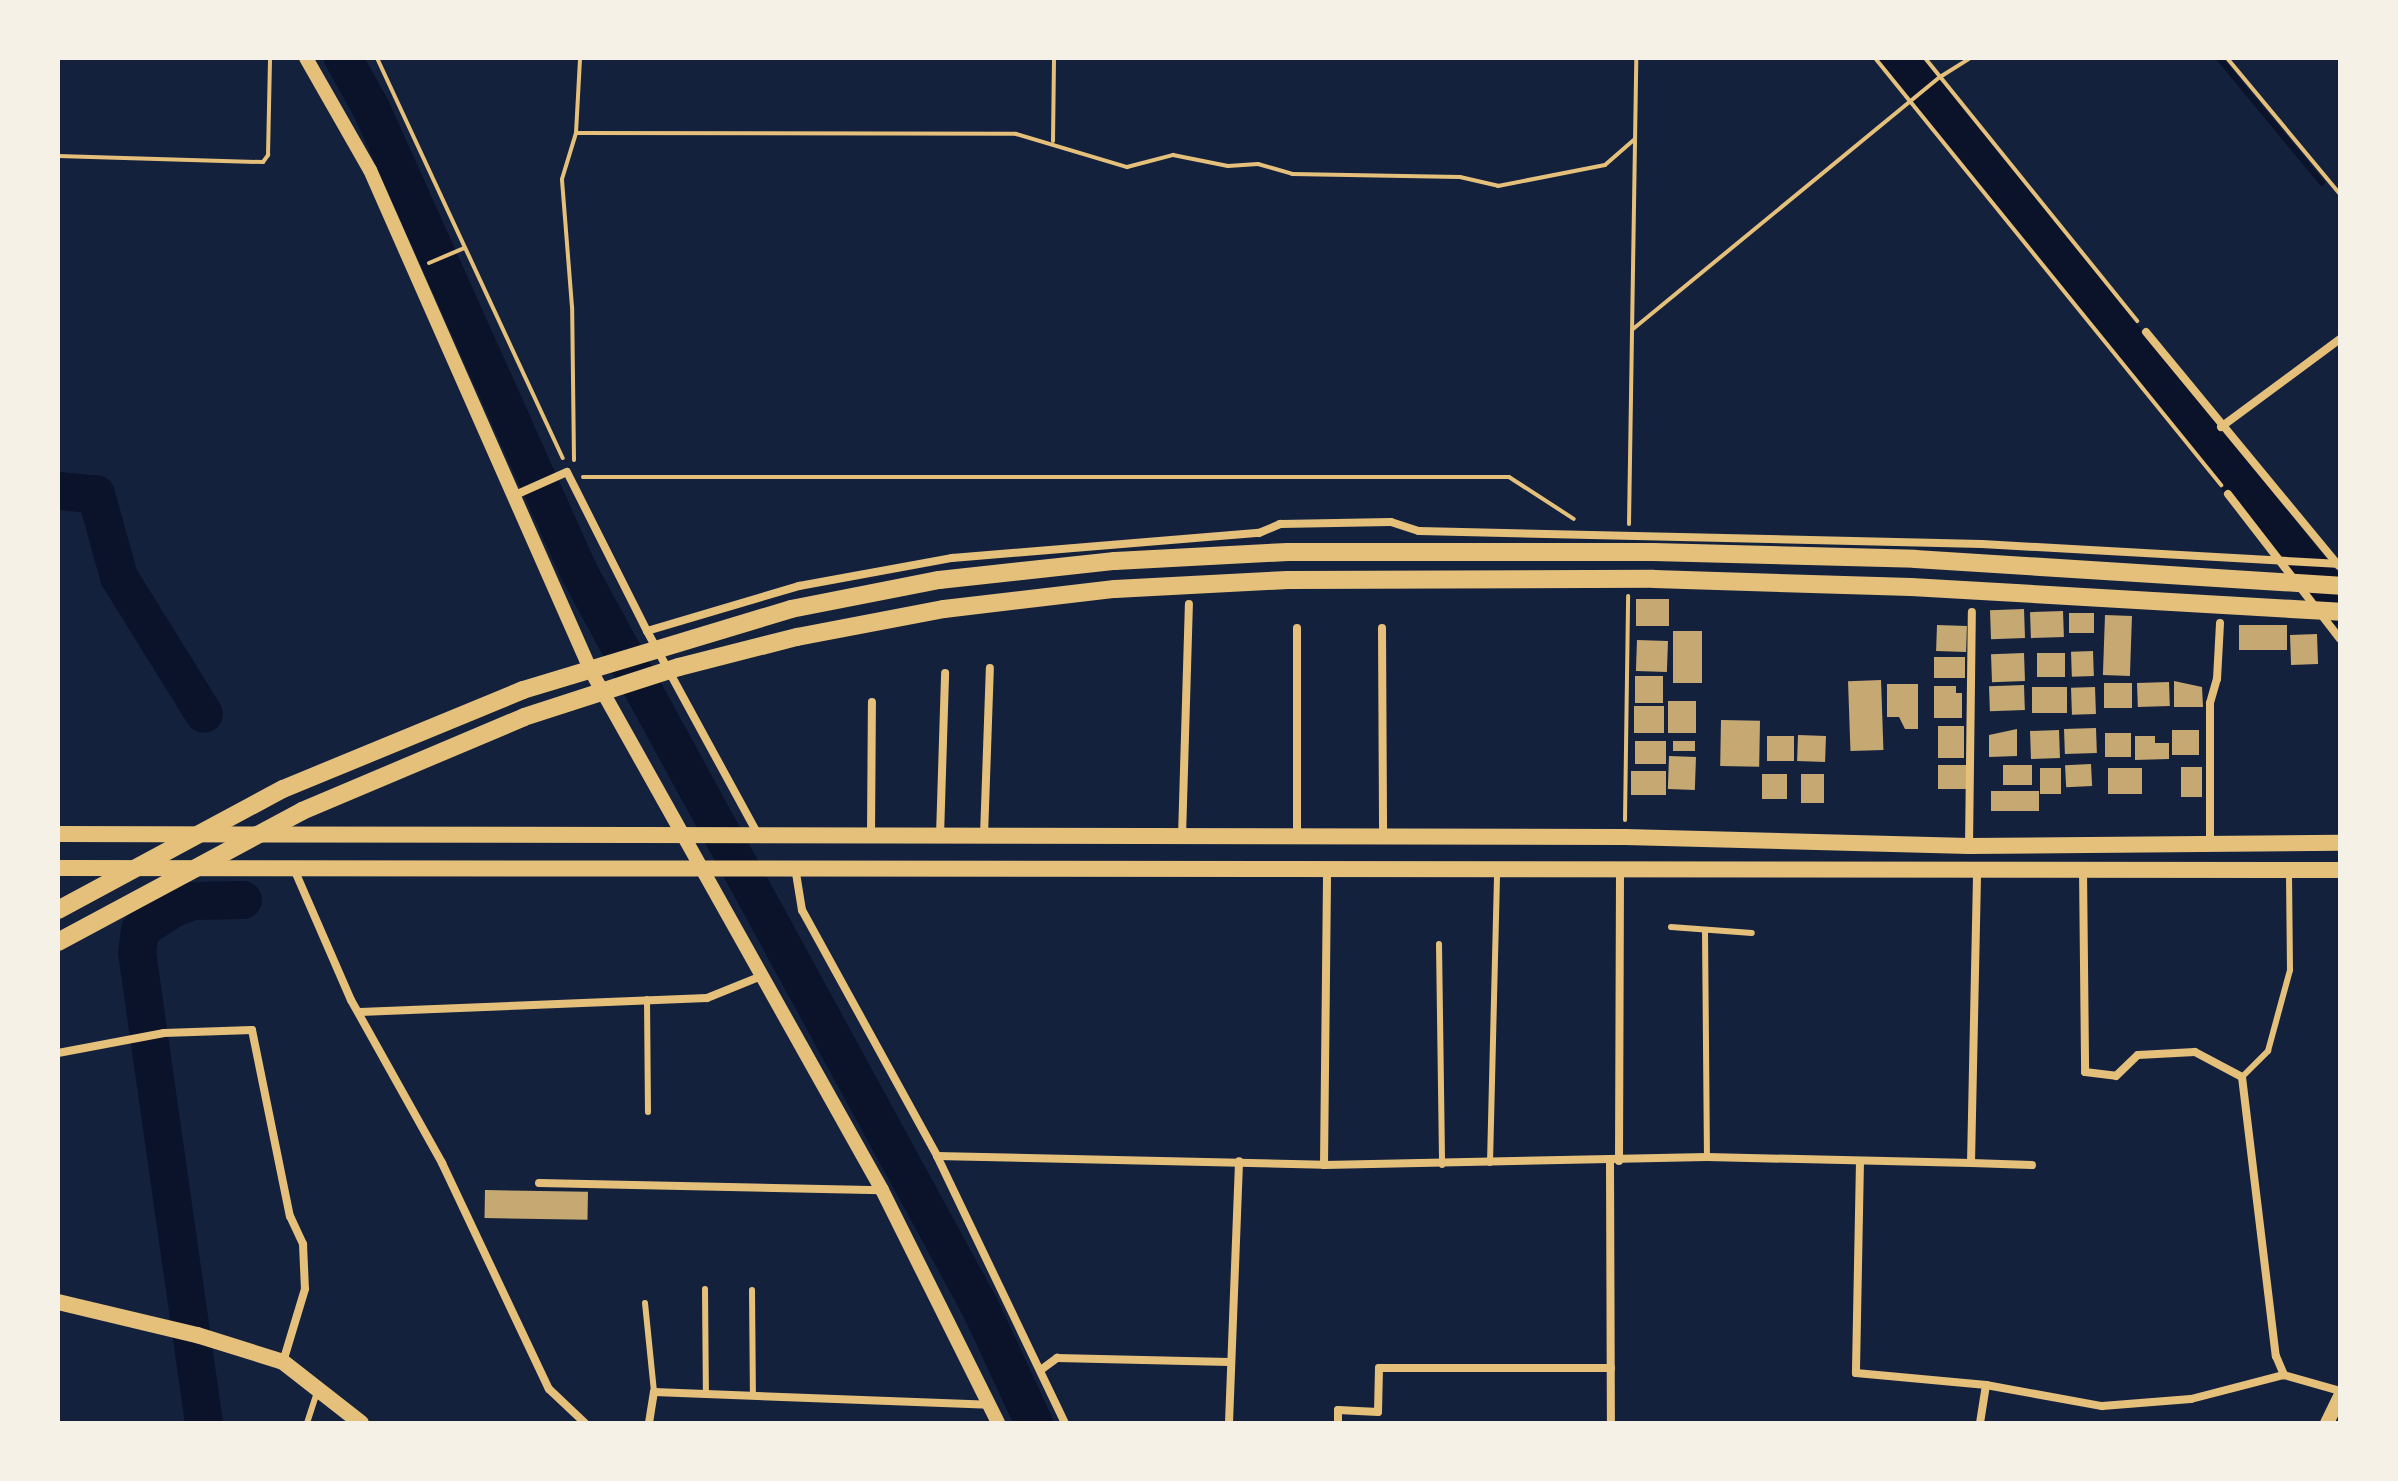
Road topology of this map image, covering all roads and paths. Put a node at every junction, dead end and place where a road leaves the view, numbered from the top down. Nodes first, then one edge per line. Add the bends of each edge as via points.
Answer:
1 (270, 58) edge
2 (306, 58) edge
3 (377, 58) edge
4 (580, 58) edge
5 (1054, 58) edge
6 (1636, 58) edge
7 (1875, 58) edge
8 (1925, 58) edge
9 (1971, 58) edge
10 (2227, 58) edge
11 (1940, 77) junction
12 (1911, 102) junction
13 (576, 133) junction
14 (1634, 140) junction
15 (1053, 141) junction
16 (58, 156) edge
17 (2340, 194) edge
18 (464, 248) junction
19 (413, 270) junction
20 (1632, 330) junction
21 (2146, 332) joint
22 (2340, 339) edge
23 (2221, 427) junction
24 (570, 475) junction
25 (2228, 494) joint
26 (513, 496) junction
27 (1597, 533) junction
28 (1629, 534) junction
29 (2280, 561) junction
30 (2339, 565) edge
31 (1628, 582) dead end
32 (2340, 586) edge
33 (1189, 604) dead end
34 (1972, 612) dead end
35 (2340, 612) edge
36 (2220, 623) dead end
37 (1297, 628) dead end
38 (1382, 628) dead end
39 (647, 631) junction
40 (2340, 639) edge
41 (990, 668) dead end
42 (945, 673) dead end
43 (872, 702) dead end
44 (58, 834) edge
45 (688, 834) junction
46 (750, 835) junction
47 (871, 835) junction
48 (940, 836) junction
49 (984, 837) junction
50 (1182, 837) junction
51 (1383, 837) junction
52 (1625, 837) junction
53 (1297, 838) junction
54 (2340, 843) edge
55 (2210, 844) junction
56 (1969, 846) junction
57 (707, 866) junction
58 (1620, 866) junction
59 (795, 867) junction
60 (1327, 867) junction
61 (1498, 867) junction
62 (1977, 867) junction
63 (58, 868) edge
64 (2083, 868) junction
65 (294, 869) junction
66 (2289, 870) junction
67 (2340, 870) edge
68 (58, 910) edge
69 (1671, 927) dead end
70 (1705, 930) junction
71 (1752, 933) dead end
72 (58, 942) edge
73 (1439, 944) dead end
74 (764, 975) junction
75 (647, 999) junction
76 (360, 1012) junction
77 (58, 1053) edge
78 (2242, 1077) junction
79 (648, 1112) dead end
80 (937, 1156) junction
81 (1707, 1157) junction
82 (1239, 1161) junction
83 (1860, 1161) junction
84 (1614, 1162) junction
85 (1971, 1163) junction
86 (1490, 1164) junction
87 (1324, 1165) junction
88 (1442, 1165) junction
89 (2032, 1165) dead end
90 (539, 1183) dead end
91 (882, 1190) junction
92 (705, 1289) dead end
93 (752, 1290) dead end
94 (58, 1302) edge
95 (645, 1303) dead end
96 (283, 1362) junction
97 (1229, 1362) junction
98 (1611, 1368) junction
99 (1042, 1369) junction
100 (2284, 1375) junction
101 (1986, 1385) junction
102 (318, 1389) junction
103 (654, 1392) junction
104 (706, 1394) junction
105 (2340, 1394) edge
106 (753, 1396) junction
107 (991, 1405) junction
108 (307, 1423) edge
109 (361, 1423) edge
110 (585, 1423) edge
111 (649, 1423) edge
112 (998, 1423) edge
113 (1065, 1423) edge
114 (1229, 1423) edge
115 (1338, 1423) edge
116 (1611, 1423) edge
117 (1980, 1423) edge
118 (2327, 1423) edge

1 - 16 path via 268,155 263,162
2 - 19 street via 370,170
3 - 18 path
4 - 13 path
5 - 15 path
6 - 14 path
7 - 12 path
8 - 11 path
9 - 11 path
10 - 17 path
11 - 12 path
11 - 21 path
12 - 20 path
12 - 25 path
13 - 15 path via 1016,134
13 - 24 path via 562,179 572,307
14 - 15 path via 1605,165 1498,186 1460,177 1292,174 1258,164 1228,166 1173,155 1127,167 1067,152
14 - 20 path
18 - 19 path
18 - 24 path
19 - 26 street
20 - 28 path
21 - 23 street
22 - 23 street
23 - 30 street
24 - 26 street
24 - 27 path via 1509,477
24 - 39 street
25 - 29 street
26 - 45 street via 591,671
27 - 28 street
27 - 39 street via 1419,531 1391,522 1280,524 1259,533 952,558 799,586
28 - 29 street via 1982,544
29 - 30 street
29 - 40 street
31 - 52 path
32 - 68 highway via 1915,559 1653,552 1288,552 1115,561 939,580 791,609 523,690 283,789
33 - 50 street
34 - 56 street
35 - 72 highway via 1911,587 1654,579 1288,580 1115,589 944,609 797,637 679,667 524,717 302,811
36 - 55 street via 2210,703
37 - 53 street
38 - 51 street
39 - 46 street
41 - 49 street
42 - 48 street
43 - 47 street
44 - 45 main road
45 - 46 main road
45 - 57 street
46 - 47 main road
47 - 48 main road
48 - 49 main road
49 - 50 main road
50 - 53 main road
51 - 52 main road
51 - 53 main road
52 - 56 main road
54 - 55 main road
55 - 56 main road
57 - 59 main road
57 - 65 main road
57 - 74 street
58 - 61 main road
58 - 62 main road
58 - 84 street
59 - 60 main road
59 - 80 street via 802,910
60 - 61 main road
60 - 87 street
61 - 86 lane
62 - 64 main road
62 - 85 street
63 - 65 main road
64 - 66 main road
64 - 78 street via 2085,1072 2116,1076 2138,1055 2195,1052
65 - 76 street
66 - 67 main road
66 - 78 lane via 2290,970 2268,1051
69 - 70 lane
70 - 71 lane
70 - 81 lane
73 - 88 lane
74 - 75 street via 707,998
74 - 91 street
75 - 76 street
75 - 79 lane
76 - 110 street via 442,1163 549,1389
77 - 96 street via 164,1033 252,1030 290,1216 303,1244 305,1289
78 - 100 street via 2270,1325
80 - 82 street
80 - 99 street
81 - 83 street
81 - 84 street
82 - 87 street
82 - 97 street
83 - 85 street
83 - 101 street via 1856,1373
84 - 86 street
84 - 98 street
85 - 89 street
86 - 88 street
87 - 88 street
90 - 91 street
91 - 107 street
92 - 104 lane
93 - 106 lane
94 - 96 main road
95 - 103 lane
96 - 102 main road
97 - 99 street via 1057,1358
97 - 114 street
98 - 115 street via 1379,1368 1378,1412 1338,1410
98 - 116 street
99 - 113 street
100 - 101 street via 2191,1399 2102,1406
100 - 105 street
101 - 117 street
102 - 108 lane
102 - 109 main road
103 - 104 street
103 - 111 street
104 - 106 street
105 - 118 street
106 - 107 street
107 - 112 street

